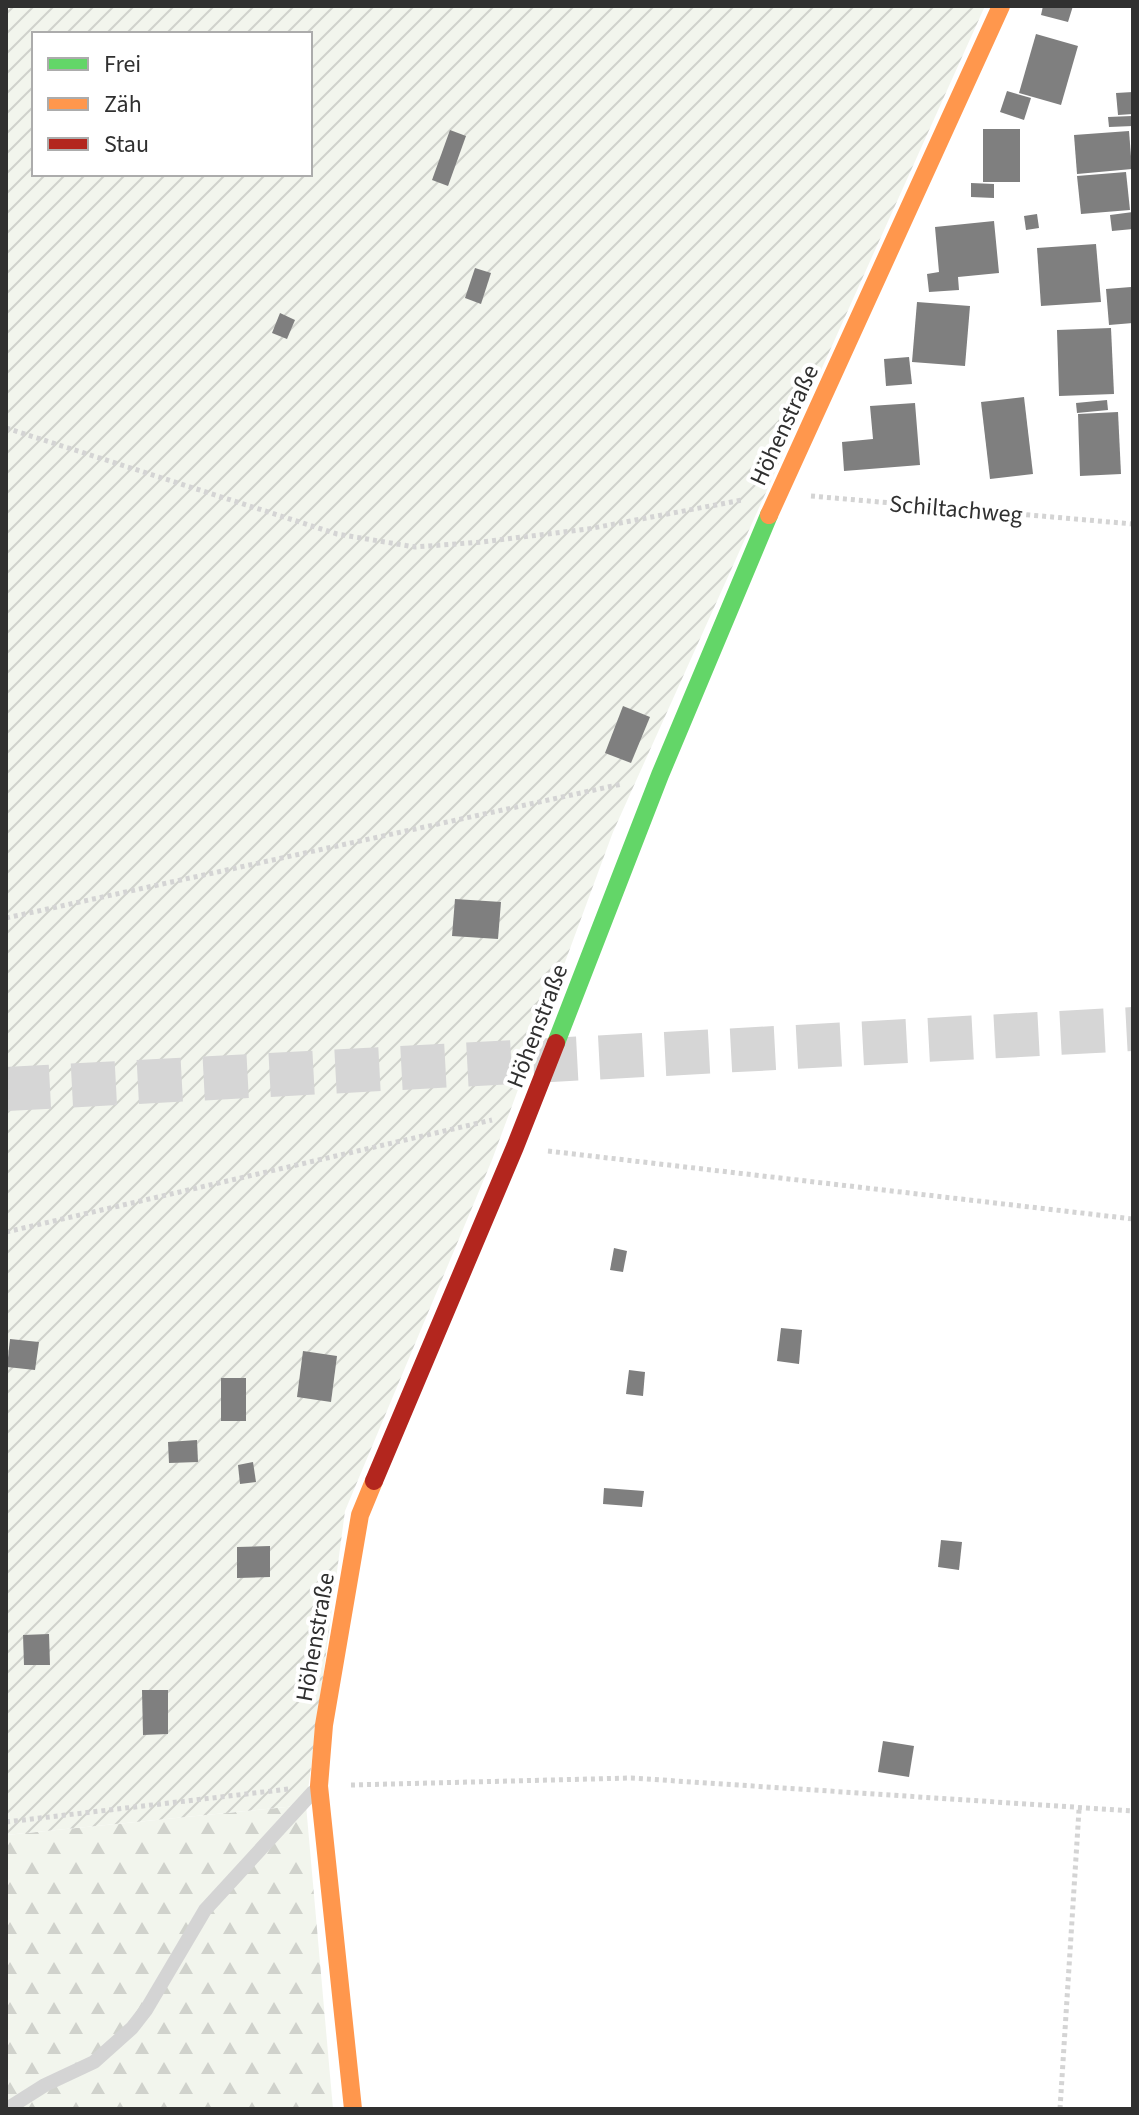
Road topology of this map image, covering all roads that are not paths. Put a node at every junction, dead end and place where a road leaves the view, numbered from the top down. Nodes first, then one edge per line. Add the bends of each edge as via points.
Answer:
1 (1001, 6) edge
2 (319, 1786) junction
3 (7, 2109) edge
4 (353, 2109) edge

1 - 2 street, Höhenstraße via 779,493 660,775 530,1111 360,1515 324,1725
2 - 3 lane via 205,1910 132,2028 94,2062
2 - 4 street, Höhenstraße

